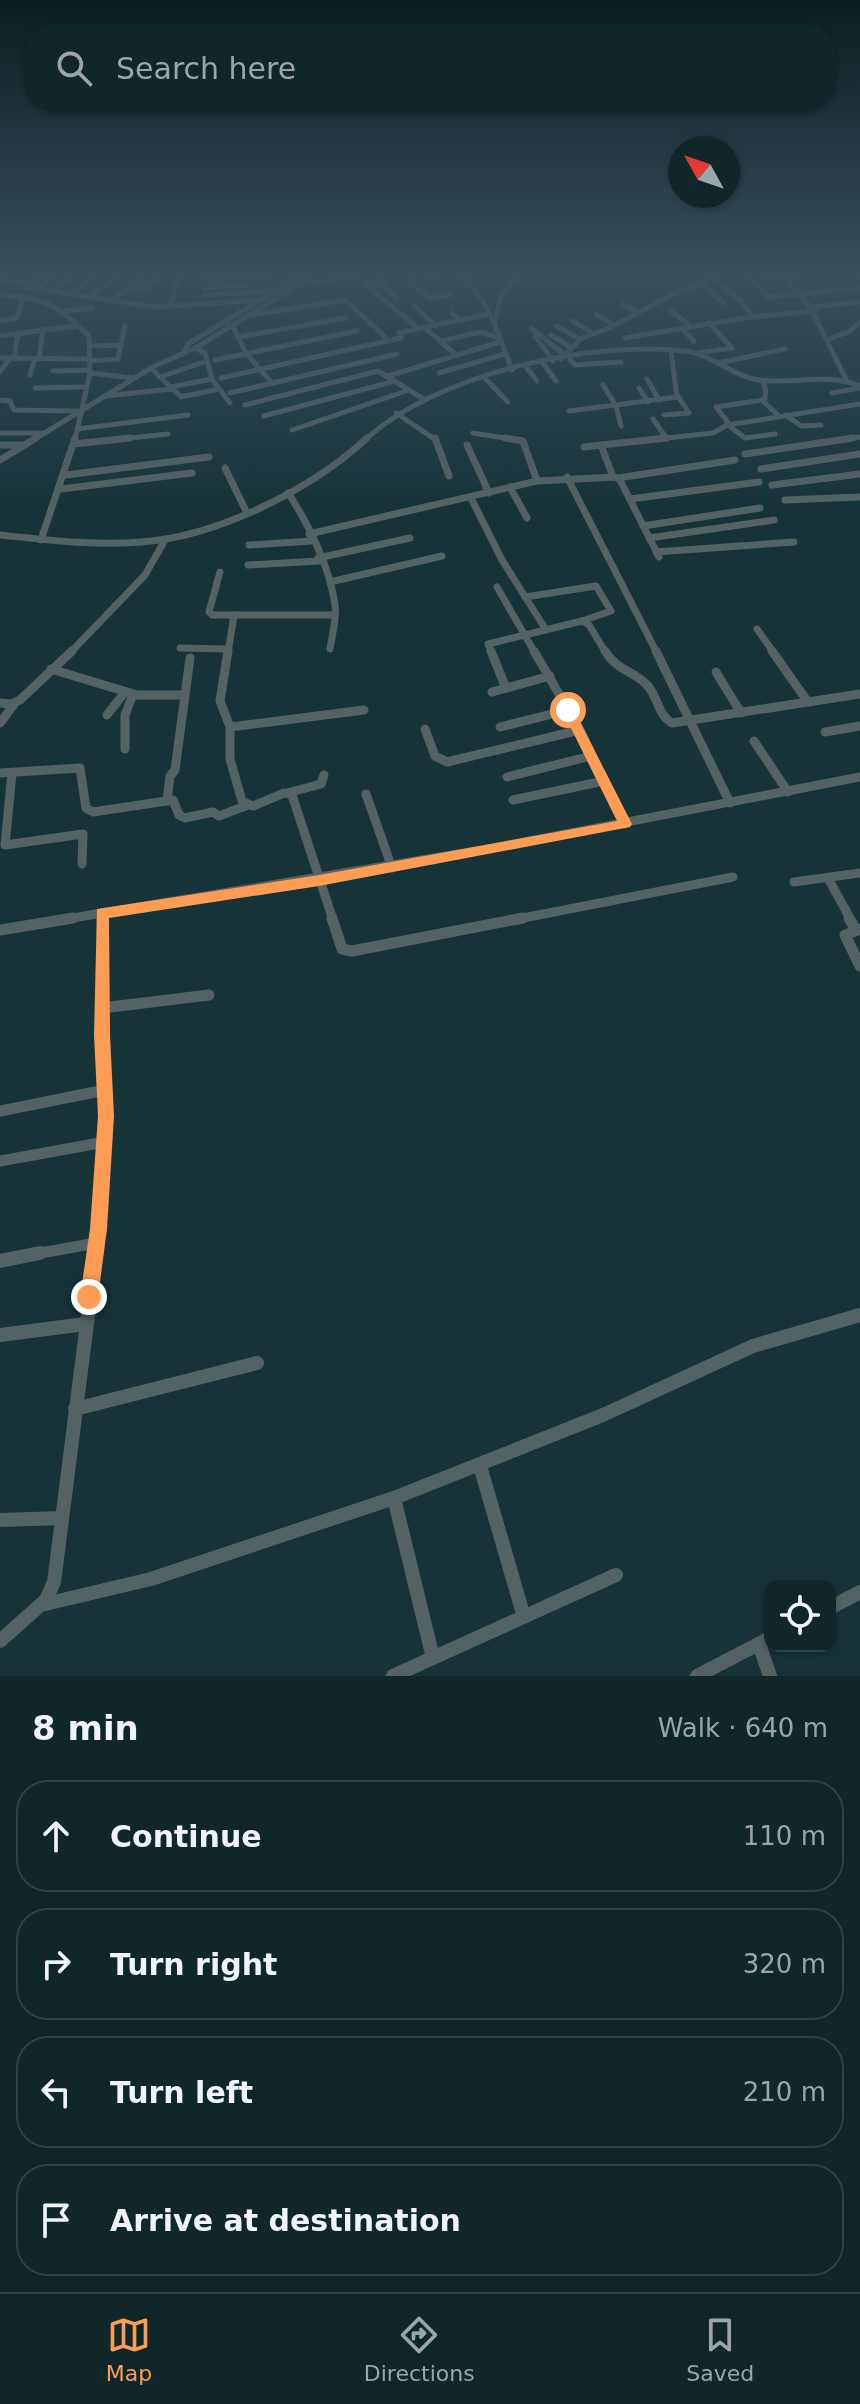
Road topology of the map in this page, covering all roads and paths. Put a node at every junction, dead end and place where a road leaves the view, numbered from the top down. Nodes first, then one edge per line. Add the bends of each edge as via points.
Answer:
1 (14, 348) edge
2 (39, 348) edge
3 (90, 348) edge
4 (120, 348) edge
5 (188, 348) edge
6 (198, 348) edge
7 (244, 348) edge
8 (270, 348) edge
9 (356, 348) edge
10 (448, 348) edge
11 (475, 348) edge
12 (503, 348) edge
13 (544, 348) edge
14 (555, 348) edge
15 (572, 348) edge
16 (731, 348) edge
17 (831, 348) edge
18 (785, 349) dead end
19 (671, 351) junction
20 (246, 353) junction
21 (617, 353) junction
22 (697, 353) junction
23 (397, 354) dead end
24 (505, 354) junction
25 (456, 355) junction
26 (565, 357) junction
27 (0, 358) edge
28 (12, 358) junction
29 (37, 358) junction
30 (90, 360) junction
31 (215, 360) dead end
32 (207, 361) junction
33 (553, 361) junction
34 (543, 363) junction
35 (718, 363) junction
36 (526, 367) junction
37 (151, 368) junction
38 (260, 369) junction
39 (512, 370) junction
40 (53, 371) dead end
41 (90, 371) junction
42 (0, 372) edge
43 (439, 373) dead end
44 (30, 375) dead end
45 (388, 376) junction
46 (160, 377) junction
47 (484, 377) junction
48 (133, 378) junction
49 (221, 378) dead end
50 (212, 379) junction
51 (647, 379) dead end
52 (846, 379) junction
53 (395, 381) junction
54 (537, 381) dead end
55 (556, 381) dead end
56 (763, 381) junction
57 (272, 383) junction
58 (603, 385) dead end
59 (86, 387) junction
60 (860, 387) edge
61 (35, 388) dead end
62 (171, 388) junction
63 (639, 388) dead end
64 (219, 389) junction
65 (409, 390) junction
66 (230, 393) dead end
67 (832, 393) dead end
68 (765, 395) junction
69 (105, 396) junction
70 (678, 396) junction
71 (422, 398) junction
72 (659, 400) junction
73 (1, 401) edge
74 (508, 402) dead end
75 (648, 402) junction
76 (230, 403) dead end
77 (860, 404) edge
78 (245, 405) dead end
79 (616, 406) junction
80 (80, 411) junction
81 (569, 411) dead end
82 (396, 413) junction
83 (188, 415) dead end
84 (664, 415) dead end
85 (782, 415) junction
86 (264, 416) dead end
87 (653, 419) dead end
88 (729, 425) junction
89 (821, 425) dead end
90 (621, 426) dead end
91 (77, 429) junction
92 (292, 430) dead end
93 (0, 433) edge
94 (45, 433) junction
95 (473, 433) dead end
96 (168, 434) dead end
97 (707, 434) junction
98 (775, 434) dead end
99 (860, 437) edge
100 (667, 439) junction
101 (74, 444) junction
102 (0, 445) edge
103 (24, 445) junction
104 (467, 445) dead end
105 (601, 445) junction
106 (716, 445) dead end
107 (584, 447) dead end
108 (745, 454) dead end
109 (860, 454) edge
110 (209, 457) dead end
111 (0, 460) edge
112 (735, 460) dead end
113 (225, 468) dead end
114 (761, 469) dead end
115 (192, 473) dead end
116 (860, 474) edge
117 (66, 475) junction
118 (449, 476) dead end
119 (567, 477) junction
120 (615, 477) junction
121 (537, 481) junction
122 (759, 482) dead end
123 (772, 485) dead end
124 (510, 487) junction
125 (61, 489) junction
126 (288, 493) junction
127 (489, 493) junction
128 (860, 497) edge
129 (471, 498) junction
130 (630, 499) junction
131 (785, 500) dead end
132 (760, 508) dead end
133 (246, 511) junction
134 (527, 518) dead end
135 (774, 520) dead end
136 (643, 526) junction
137 (0, 535) edge
138 (310, 537) junction
139 (410, 538) dead end
140 (649, 538) junction
141 (41, 540) junction
142 (165, 540) junction
143 (794, 542) dead end
144 (249, 545) dead end
145 (442, 556) dead end
146 (318, 559) junction
147 (248, 565) dead end
148 (220, 572) dead end
149 (330, 582) junction
150 (497, 587) dead end
151 (525, 597) junction
152 (234, 615) junction
153 (335, 615) junction
154 (582, 621) junction
155 (757, 629) dead end
156 (546, 630) junction
157 (525, 635) junction
158 (180, 648) dead end
159 (228, 649) junction
160 (330, 649) dead end
161 (190, 658) dead end
162 (51, 669) junction
163 (716, 672) dead end
164 (550, 676) junction
165 (506, 688) junction
166 (492, 692) dead end
167 (129, 693) junction
168 (860, 694) edge
169 (184, 695) junction
170 (808, 702) junction
171 (0, 703) edge
172 (15, 703) junction
173 (364, 710) dead end
174 (568, 710) junction
175 (741, 713) junction
176 (107, 715) dead end
177 (692, 721) junction
178 (0, 723) edge
179 (860, 726) edge
180 (230, 727) junction
181 (500, 727) dead end
182 (425, 729) dead end
183 (580, 730) junction
184 (825, 732) dead end
185 (754, 741) dead end
186 (125, 749) dead end
187 (591, 756) junction
188 (0, 773) edge
189 (12, 773) junction
190 (324, 775) dead end
191 (507, 777) dead end
192 (860, 777) edge
193 (604, 781) junction
194 (788, 792) junction
195 (287, 793) junction
196 (366, 794) dead end
197 (513, 800) dead end
198 (167, 801) junction
199 (730, 803) junction
200 (248, 805) junction
201 (625, 824) junction
202 (82, 864) dead end
203 (392, 868) junction
204 (860, 873) edge
205 (733, 877) dead end
206 (828, 878) junction
207 (319, 881) junction
208 (794, 882) dead end
209 (102, 913) junction
210 (0, 930) edge
211 (858, 930) edge
212 (860, 966) edge
213 (209, 995) dead end
214 (102, 1008) junction
215 (105, 1090) junction
216 (0, 1111) edge
217 (105, 1142) junction
218 (0, 1161) edge
219 (96, 1243) junction
220 (0, 1261) edge
221 (860, 1315) edge
222 (85, 1324) junction
223 (0, 1335) edge
224 (257, 1363) dead end
225 (75, 1409) junction
226 (480, 1466) junction
227 (394, 1498) junction
228 (62, 1518) junction
229 (0, 1520) edge
230 (616, 1575) dead end
231 (860, 1592) edge
232 (41, 1605) junction
233 (836, 1605) edge
234 (524, 1617) junction
235 (0, 1641) edge
236 (764, 1641) edge
237 (766, 1652) edge
238 (433, 1658) junction
239 (393, 1676) edge
240 (697, 1676) edge
241 (770, 1676) edge

1 - 28 street
2 - 29 street
3 - 30 street
4 - 30 street via 117,360
5 - 37 street
6 - 32 street
7 - 20 street
8 - 20 street
9 - 38 street
10 - 25 street
11 - 25 street
12 - 24 street
13 - 33 street
14 - 26 street
15 - 26 street
16 - 22 street
17 - 52 street
18 - 35 street
19 - 21 street
19 - 22 street
19 - 70 street
20 - 31 street
20 - 38 street
21 - 26 street
21 - 26 street via 622,366 575,365
22 - 35 street
23 - 57 street
24 - 39 street
24 - 43 street
25 - 45 street
26 - 33 street
27 - 28 street
28 - 29 street
28 - 42 street
29 - 30 street
29 - 44 street
30 - 41 street
32 - 46 street
32 - 50 street
33 - 34 street
34 - 36 street
34 - 55 street
35 - 56 street
36 - 39 street
36 - 54 street
37 - 46 street
37 - 48 street
38 - 49 street
38 - 57 street
39 - 47 street
40 - 41 street
41 - 48 street
41 - 59 street
45 - 53 street
45 - 78 street via 377,371
46 - 62 street
47 - 71 street
47 - 74 street
48 - 69 street
50 - 62 street
50 - 64 street
51 - 72 street
52 - 56 street
52 - 60 street
53 - 65 street
53 - 86 street
56 - 68 street
57 - 66 street
58 - 79 street
59 - 61 street
59 - 80 street
60 - 67 street
62 - 64 street via 183,397
62 - 69 street
63 - 75 street
64 - 76 street
65 - 71 street
65 - 92 street
68 - 85 street
68 - 88 street via 716,407
69 - 80 street
70 - 72 street
70 - 84 street via 689,413
71 - 82 street
72 - 75 street
73 - 80 street via 10,401 14,410
75 - 79 street
77 - 85 street
79 - 81 street
79 - 90 street
80 - 91 street
80 - 94 street
82 - 118 street via 434,436
82 - 126 street via 353,451
83 - 91 street
85 - 88 street
85 - 89 street via 801,426
87 - 100 street
88 - 97 street
88 - 98 street via 745,438
91 - 101 street
93 - 94 street
94 - 103 street
95 - 121 street via 523,441
96 - 101 street
97 - 100 street
97 - 106 street
99 - 108 street
100 - 105 street
101 - 117 street
102 - 103 street
103 - 111 street
104 - 127 street
105 - 107 street
105 - 120 street
109 - 114 street
110 - 117 street
112 - 120 street
113 - 133 street
115 - 125 street
116 - 123 street
117 - 125 street
119 - 120 street
119 - 121 street
119 - 177 street
120 - 130 street
121 - 124 street
122 - 130 street
124 - 127 street
124 - 134 street
125 - 141 street
126 - 133 street
126 - 138 street
127 - 129 street
128 - 131 street
129 - 138 street
129 - 151 street
130 - 136 street
132 - 136 street
133 - 142 street
135 - 140 street
136 - 140 street
137 - 141 street
138 - 144 street
138 - 146 street
139 - 146 street
140 - 143 street via 658,555
141 - 142 street
142 - 162 street via 127,595
145 - 149 street
146 - 147 street
146 - 149 street
148 - 152 street via 209,612
149 - 153 street
150 - 157 street
151 - 154 street via 596,586 611,611
151 - 156 street
152 - 153 street
152 - 159 street
153 - 160 street
154 - 156 street
154 - 177 street via 615,666 650,688 665,719 677,724
155 - 170 street
156 - 157 street
157 - 164 street
157 - 165 street via 488,644
158 - 159 street
159 - 180 street via 220,701
161 - 169 street
162 - 167 street
162 - 172 street
163 - 175 street
164 - 165 street
164 - 174 street
165 - 166 street
167 - 169 street
167 - 176 street
167 - 186 street
168 - 170 street
169 - 198 street
170 - 175 street
171 - 172 street
172 - 178 street
173 - 180 street
174 - 181 street
174 - 183 street
175 - 177 street
177 - 199 street
179 - 184 street
180 - 200 street via 231,765
182 - 183 street via 435,756 447,762
183 - 187 street
185 - 194 street
187 - 191 street
187 - 193 street
188 - 189 street
189 - 198 street via 80,768 89,811
189 - 202 street via 5,845 83,834
190 - 195 street via 321,784
192 - 194 street
193 - 197 street
193 - 201 street
194 - 199 street
195 - 200 street
195 - 207 street
196 - 203 street
198 - 200 street via 174,801 185,818 213,812 219,816
199 - 201 street
201 - 203 street
203 - 207 street
204 - 206 street
205 - 207 street via 352,951 339,947
206 - 208 street
206 - 211 street
207 - 209 street
209 - 210 street
209 - 214 street
211 - 212 street via 845,935
213 - 214 street
214 - 215 street
215 - 216 street
215 - 217 street
217 - 218 street
217 - 219 street
219 - 220 street
219 - 222 street
221 - 226 street via 753,1346
222 - 223 street
222 - 225 street
224 - 225 street
225 - 228 street
226 - 227 street
226 - 234 street
227 - 232 street via 151,1579
227 - 238 street
228 - 229 street
228 - 232 street via 54,1582
230 - 234 street
231 - 233 street
232 - 235 street
234 - 238 street
236 - 240 street
237 - 241 street
238 - 239 street

